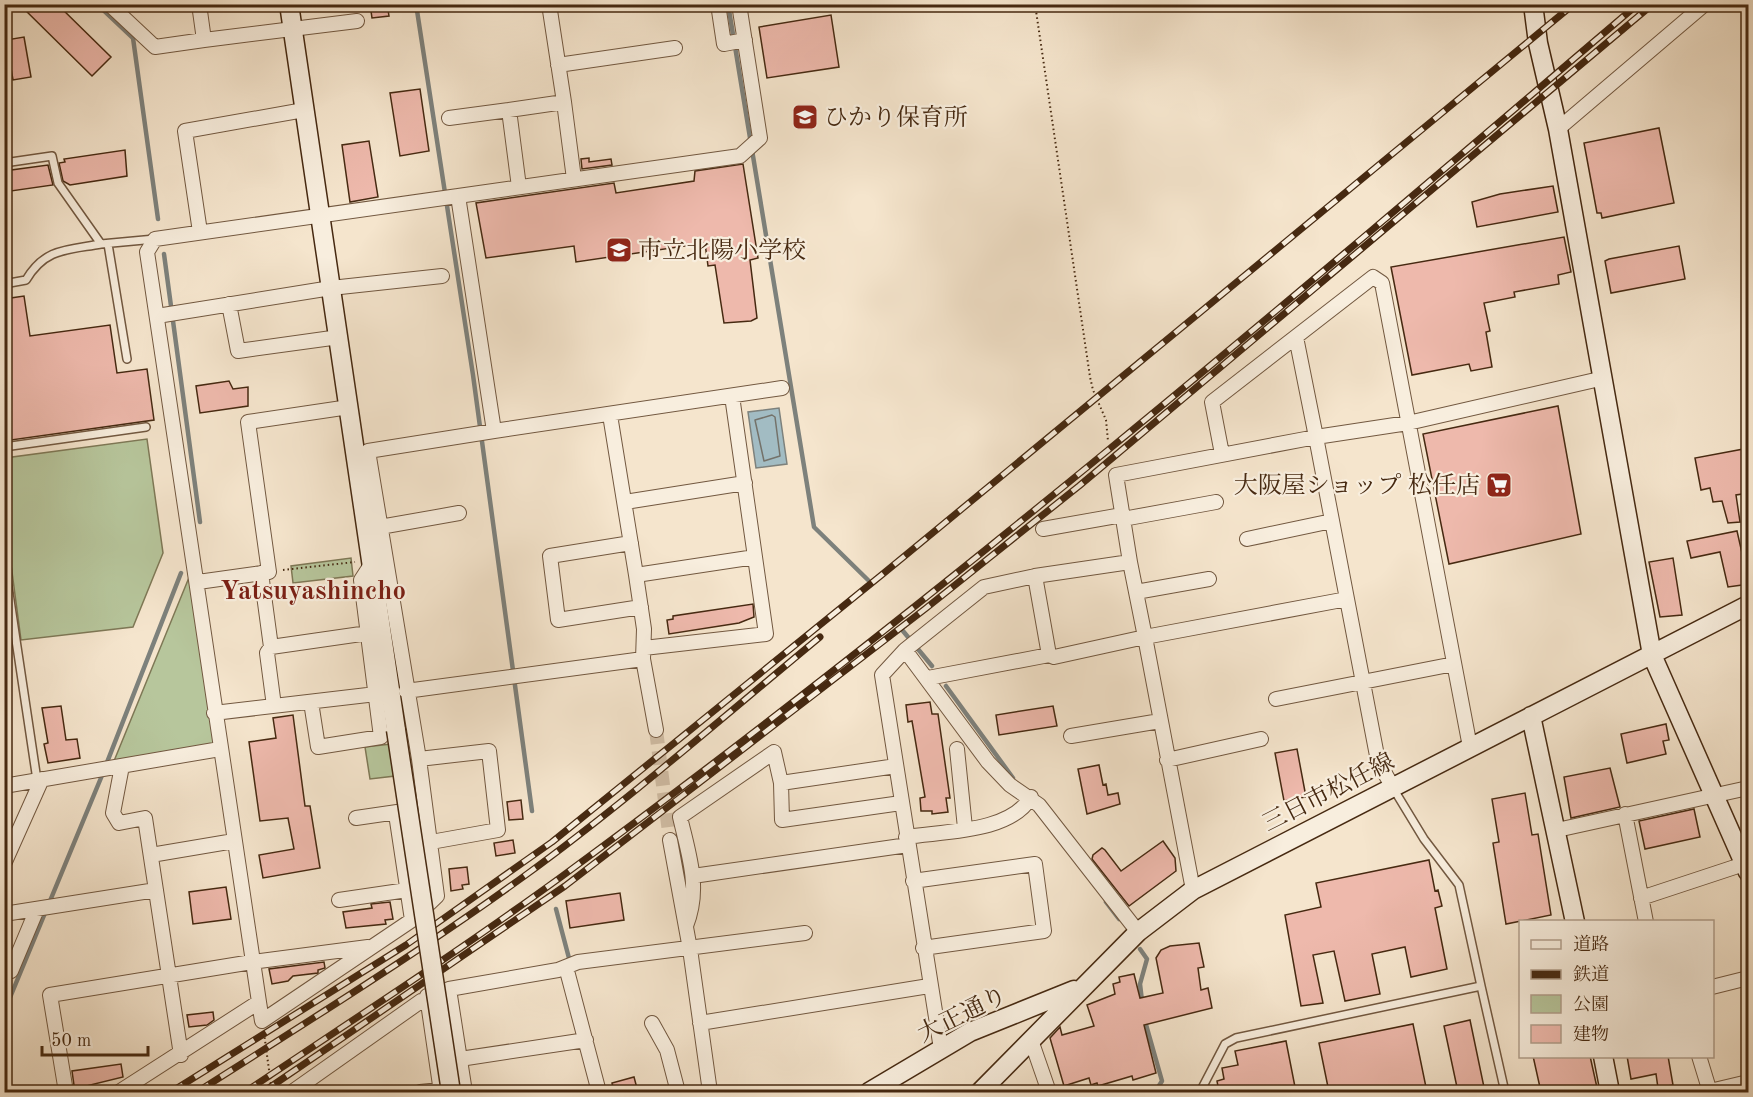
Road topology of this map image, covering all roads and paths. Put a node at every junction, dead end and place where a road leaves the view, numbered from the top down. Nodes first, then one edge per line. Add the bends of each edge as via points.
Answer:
1 (109, 4) edge
2 (199, 4) edge
3 (289, 4) edge
4 (549, 4) edge
5 (718, 4) edge
6 (740, 4) edge
7 (1035, 4) edge
8 (1533, 4) edge
9 (1705, 4) edge
10 (357, 21) dead end
11 (292, 29) junction
12 (204, 40) junction
13 (745, 40) junction
14 (675, 48) dead end
15 (558, 65) junction
16 (564, 102) junction
17 (304, 110) junction
18 (509, 110) junction
19 (449, 118) dead end
20 (1558, 129) junction
21 (4, 163) edge
22 (574, 179) junction
23 (519, 187) junction
24 (450, 197) junction
25 (320, 215) junction
26 (200, 232) junction
27 (155, 239) junction
28 (105, 244) junction
29 (442, 276) dead end
30 (4, 284) edge
31 (331, 288) junction
32 (229, 304) junction
33 (167, 314) junction
34 (339, 337) junction
35 (1296, 337) junction
36 (127, 359) dead end
37 (1604, 378) junction
38 (782, 388) dead end
39 (732, 396) junction
40 (349, 407) junction
41 (610, 415) junction
42 (1408, 423) junction
43 (146, 427) dead end
44 (485, 432) junction
45 (1316, 437) junction
46 (1108, 441) dead end
47 (4, 447) edge
48 (1222, 454) junction
49 (745, 483) junction
50 (625, 502) junction
51 (1216, 502) dead end
52 (459, 513) dead end
53 (1123, 517) junction
54 (1332, 521) junction
55 (380, 527) junction
56 (1043, 530) dead end
57 (1247, 539) dead end
58 (632, 543) junction
59 (755, 557) junction
60 (4, 560) edge
61 (351, 562) dead end
62 (1130, 562) junction
63 (372, 563) junction
64 (265, 573) junction
65 (636, 575) junction
66 (1035, 576) junction
67 (1209, 579) dead end
68 (198, 582) junction
69 (1136, 592) junction
70 (1347, 599) junction
71 (1749, 605) edge
72 (641, 607) junction
73 (368, 633) junction
74 (1145, 637) junction
75 (271, 647) junction
76 (905, 650) junction
77 (643, 654) junction
78 (1049, 655) junction
79 (1652, 655) junction
80 (1454, 664) junction
81 (928, 678) junction
82 (1362, 682) junction
83 (406, 691) junction
84 (376, 694) junction
85 (1276, 699) dead end
86 (311, 702) junction
87 (274, 706) junction
88 (214, 713) junction
89 (1531, 716) junction
90 (1160, 722) junction
91 (656, 730) tunnel mouth
92 (1071, 736) dead end
93 (1261, 738) dead end
94 (1470, 747) junction
95 (220, 749) junction
96 (957, 749) dead end
97 (418, 759) junction
98 (1167, 760) junction
99 (896, 766) junction
100 (117, 767) junction
101 (40, 780) junction
102 (780, 783) junction
103 (4, 786) edge
104 (1392, 786) junction
105 (1749, 788) edge
106 (1713, 795) junction
107 (1031, 797) junction
108 (901, 803) junction
109 (426, 808) junction
110 (396, 814) junction
111 (1625, 814) junction
112 (356, 818) dead end
113 (965, 828) junction
114 (1557, 830) junction
115 (670, 840) tunnel mouth
116 (234, 841) junction
117 (907, 841) junction
118 (431, 842) junction
119 (151, 855) junction
120 (4, 864) edge
121 (1747, 868) edge
122 (693, 876) junction
123 (913, 881) junction
124 (436, 885) junction
125 (156, 890) junction
126 (408, 890) junction
127 (1193, 890) junction
128 (1641, 898) junction
129 (339, 900) dead end
130 (37, 909) junction
131 (4, 914) edge
132 (412, 920) junction
133 (1575, 920) edge
134 (1646, 920) edge
135 (686, 926) junction
136 (1137, 932) junction
137 (805, 933) dead end
138 (370, 947) junction
139 (923, 948) junction
140 (690, 949) junction
141 (252, 962) junction
142 (569, 966) junction
143 (11, 971) dead end
144 (170, 977) junction
145 (1749, 978) edge
146 (929, 986) junction
147 (1481, 986) junction
148 (1714, 987) edge
149 (1080, 988) junction
150 (450, 993) junction
151 (421, 1001) dead end
152 (259, 1002) junction
153 (262, 1021) junction
154 (652, 1023) dead end
155 (700, 1023) junction
156 (586, 1040) junction
157 (1030, 1040) junction
158 (941, 1049) junction
159 (181, 1055) junction
160 (1603, 1058) edge
161 (1700, 1058) edge
162 (460, 1059) junction
163 (1749, 1082) edge
164 (66, 1092) edge
165 (119, 1092) edge
166 (272, 1092) edge
167 (292, 1092) edge
168 (420, 1092) edge
169 (444, 1092) edge
170 (465, 1092) edge
171 (599, 1092) edge
172 (678, 1092) edge
173 (710, 1092) edge
174 (869, 1092) edge
175 (980, 1092) edge
176 (1048, 1092) edge
177 (1200, 1092) edge
178 (1505, 1092) edge
179 (1610, 1092) edge
180 (1710, 1092) edge

1 - 12 street via 155,47
2 - 12 street
3 - 11 street
4 - 15 street
5 - 13 street via 724,44
6 - 13 street
7 - 46 path via 1091,384 1106,420
8 - 20 street
9 - 20 street
10 - 11 street
11 - 12 street
11 - 17 street
13 - 22 street via 760,138 745,152 740,156
14 - 15 street
15 - 16 street
16 - 18 street
16 - 22 street
17 - 25 street
17 - 26 street via 185,131
18 - 19 street
18 - 23 street
20 - 37 street
21 - 28 lane via 52,156 58,183
22 - 23 street
23 - 24 street
24 - 25 street
24 - 44 street
25 - 26 street
25 - 31 street
26 - 27 street
27 - 28 lane
27 - 33 street via 147,252
28 - 30 lane via 51,253 41,259 26,280
28 - 36 lane
29 - 31 street
31 - 32 street
31 - 34 street
32 - 33 street
32 - 34 street via 238,351
33 - 68 street
34 - 40 street
35 - 42 street via 1373,276 1382,283
35 - 45 street
35 - 48 street via 1212,402
37 - 42 street
37 - 79 street
38 - 39 street
39 - 41 street
39 - 49 street
40 - 63 street
40 - 64 street via 248,422
41 - 44 street
41 - 50 street
42 - 45 street
42 - 80 street
43 - 47 lane
44 - 55 street via 368,451
45 - 48 street
45 - 54 street
48 - 53 street via 1116,475
49 - 50 street
49 - 59 street
50 - 58 street
51 - 53 street
52 - 55 street
53 - 56 street
53 - 62 street
54 - 57 street
54 - 70 street
55 - 83 street
58 - 65 street
58 - 72 street via 550,556 558,620
59 - 65 street
59 - 77 street via 766,634
60 - 101 lane
61 - 64 path
62 - 66 street
62 - 69 street
63 - 73 street via 361,580
63 - 169 street, bridge
64 - 68 street
64 - 75 street
65 - 72 street
66 - 76 street via 984,587
66 - 78 street
67 - 69 street
68 - 88 street
69 - 74 street
70 - 74 street
70 - 82 street
71 - 79 street, 三日市松任線
72 - 77 street
73 - 75 street
73 - 84 street
74 - 78 street
74 - 90 street
75 - 87 street via 267,653
76 - 81 street
76 - 99 street via 882,675
77 - 83 street
77 - 91 street
78 - 81 street
79 - 89 street, 三日市松任線
79 - 106 street
80 - 82 street
80 - 94 street
81 - 107 street via 988,762 1010,785
82 - 85 street
82 - 104 street via 1378,761
83 - 97 street
84 - 86 street
84 - 86 street via 381,737 318,747
86 - 87 street
87 - 88 street
88 - 95 street
89 - 94 street, 三日市松任線
89 - 114 street
90 - 92 street
90 - 98 street
93 - 98 street
94 - 104 street, 三日市松任線
95 - 100 street
95 - 116 street
96 - 113 street
97 - 109 street
97 - 118 street via 489,751 498,830
98 - 127 street
99 - 102 street
99 - 108 street
100 - 101 street
100 - 119 street via 113,813 118,823 145,818
101 - 103 street
101 - 120 street
102 - 108 street via 782,820
102 - 122 street via 774,752 680,818
104 - 127 street, 三日市松任線
104 - 147 lane via 1459,885
105 - 106 street
106 - 111 street
106 - 121 street
107 - 113 street via 1025,808 1001,823
107 - 136 street
108 - 117 street
109 - 110 street
109 - 118 street
110 - 112 street
110 - 126 street
111 - 114 street
111 - 128 street
113 - 117 street
114 - 133 street
115 - 135 street
116 - 119 street
116 - 141 street
117 - 122 street
117 - 123 street
118 - 124 street
119 - 125 street
121 - 128 street
122 - 135 street via 694,905
123 - 139 street
123 - 139 street via 1035,864 1044,931
124 - 126 street
124 - 132 street via 437,896
125 - 130 street
125 - 144 street
126 - 129 street
126 - 132 street
127 - 136 street, 三日市松任線
128 - 134 street
130 - 131 street
130 - 143 street
132 - 138 street
135 - 140 street
136 - 149 street, 三日市松任線
137 - 140 street
138 - 141 street
138 - 153 street
139 - 146 street
140 - 142 street
140 - 155 street
141 - 144 street
141 - 152 street
142 - 150 street via 449,989
142 - 156 street
144 - 159 street
144 - 164 street via 50,995
145 - 148 street
146 - 155 street
146 - 158 street
147 - 177 lane via 1236,1038 1225,1044
147 - 178 lane
149 - 157 street, 三日市松任線
149 - 158 street, 大正通り via 970,1032
150 - 162 street
150 - 169 street via 427,996
151 - 167 street
152 - 153 street
152 - 159 street
153 - 166 path
154 - 172 street via 667,1050
155 - 173 street
156 - 162 street
156 - 171 street
157 - 175 street, 三日市松任線
157 - 176 street
158 - 174 street, 大正通り
159 - 165 street
160 - 179 street
161 - 180 street
162 - 170 street
163 - 180 street
168 - 169 street

